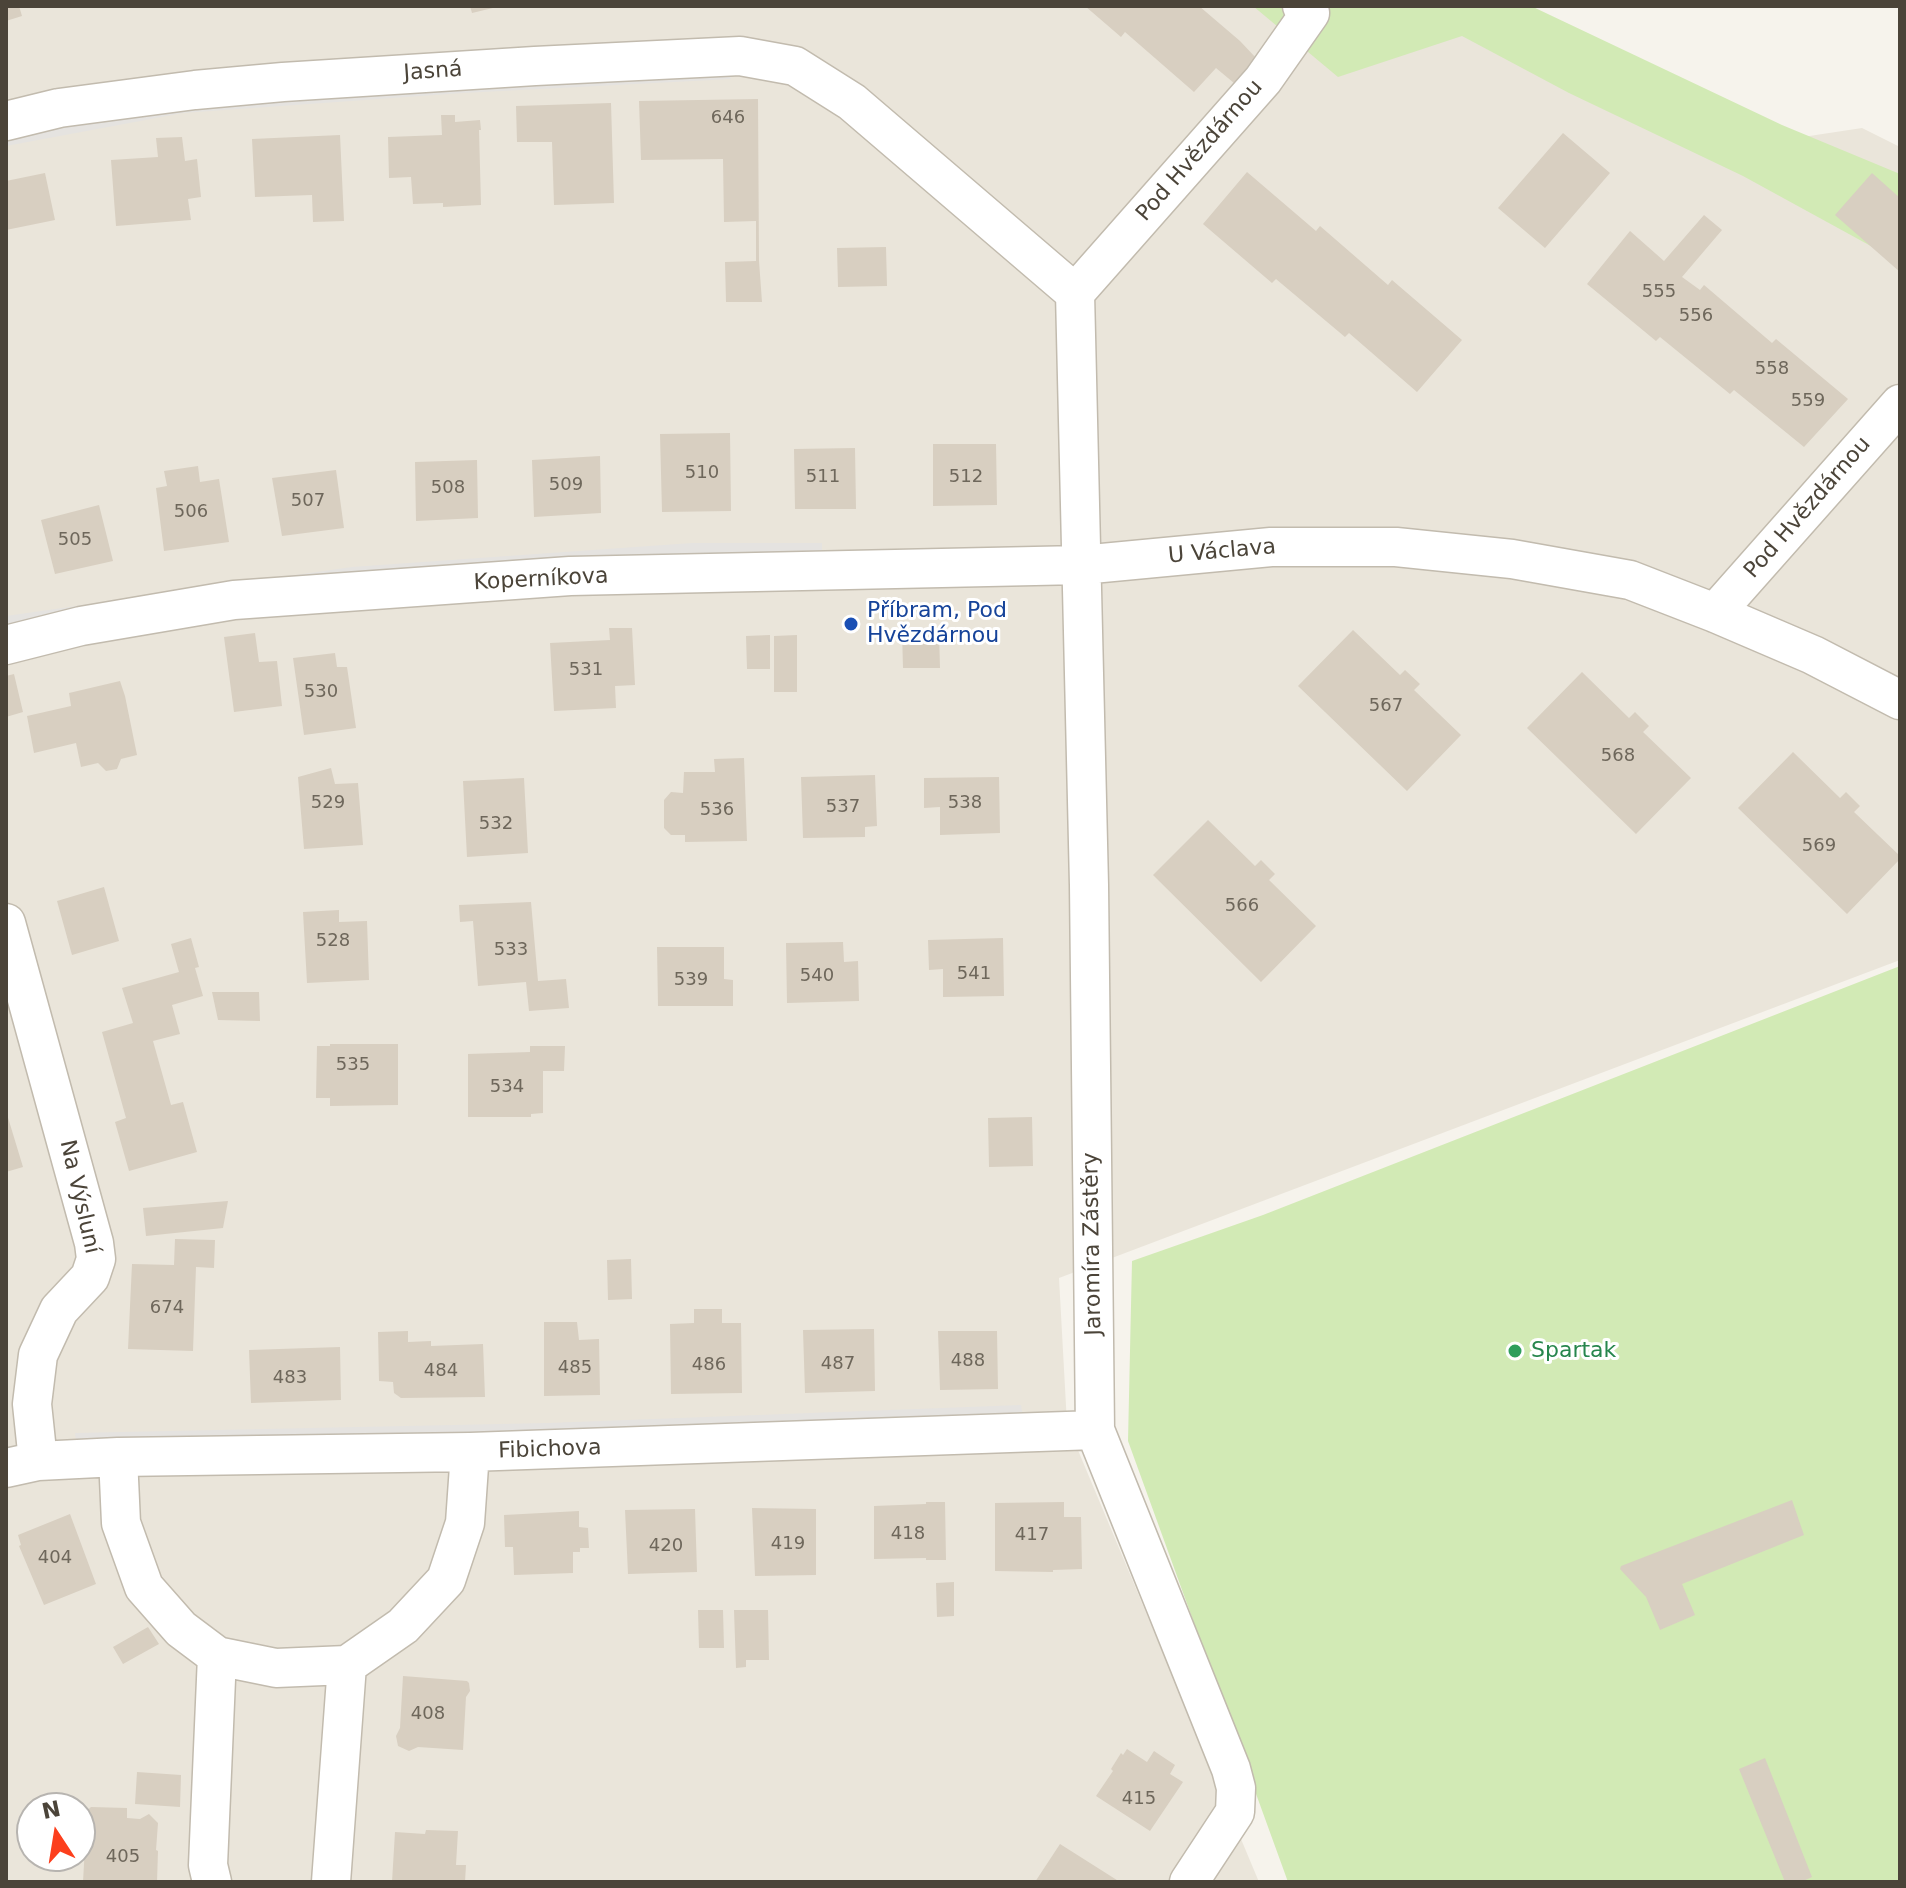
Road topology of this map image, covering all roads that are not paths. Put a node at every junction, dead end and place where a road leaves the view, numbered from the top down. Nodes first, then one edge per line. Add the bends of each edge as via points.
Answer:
1 (1302, 6) edge
2 (6, 121) edge
3 (1075, 293) junction
4 (1900, 404) edge
5 (1081, 565) junction
6 (1715, 613) junction
7 (6, 645) edge
8 (1900, 700) edge
9 (6, 923) edge
10 (1095, 1430) junction
11 (470, 1452) junction
12 (118, 1457) junction
13 (22, 1464) edge
14 (217, 1656) junction
15 (347, 1665) junction
16 (212, 1882) edge
17 (331, 1882) edge
18 (1189, 1882) edge

1 - 3 street, Pod Hvězdárnou via 1310,13 1263,80
2 - 3 street, Jasná via 59,108 283,82 740,56 795,66 852,102
3 - 5 street
4 - 6 street, Pod Hvězdárnou
5 - 6 street, U Václava via 1271,547 1396,547 1512,559 1630,580
5 - 7 street, Koperníkova via 570,576 234,600 81,626
5 - 10 street, Jaromíra Zástěry
6 - 8 street, U Václava
9 - 13 street, Na Výsluní via 96,1259 90,1277 59,1310 38,1355
10 - 11 street, Fibichova
10 - 18 street, Jaromíra Zástěry via 1236,1788 1235,1812
11 - 12 street, Fibichova
11 - 15 street via 465,1523 446,1580 403,1626
12 - 13 street, Fibichova
12 - 14 street via 121,1523 144,1587 181,1629
14 - 15 street via 276,1668
14 - 16 street via 208,1865
15 - 17 street

